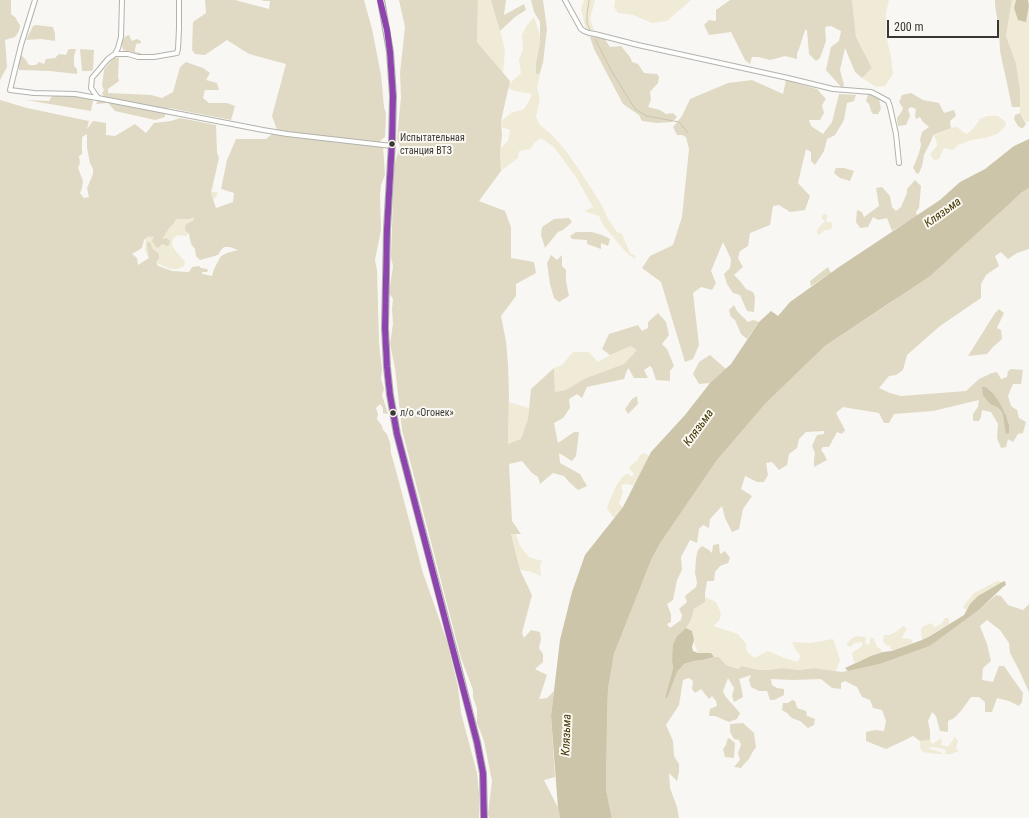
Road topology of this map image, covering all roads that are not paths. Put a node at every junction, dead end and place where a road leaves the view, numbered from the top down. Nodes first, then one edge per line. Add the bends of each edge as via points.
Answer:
1 (35, 0) edge
2 (122, 0) edge
3 (179, 0) edge
4 (380, 0) edge
5 (565, 0) edge
6 (115, 54) junction
7 (98, 98) junction
8 (392, 146) junction
9 (899, 163) dead end
10 (484, 818) edge

1 - 7 street via 10,90
2 - 6 street via 121,37
3 - 6 street via 177,53 146,57
4 - 8 main road via 392,71
5 - 9 street via 581,29 589,33 833,90 871,92 888,101 896,134
6 - 7 street via 92,78 91,88
7 - 8 street via 263,130
8 - 10 main road via 385,328 390,395 397,434 477,742 483,773

